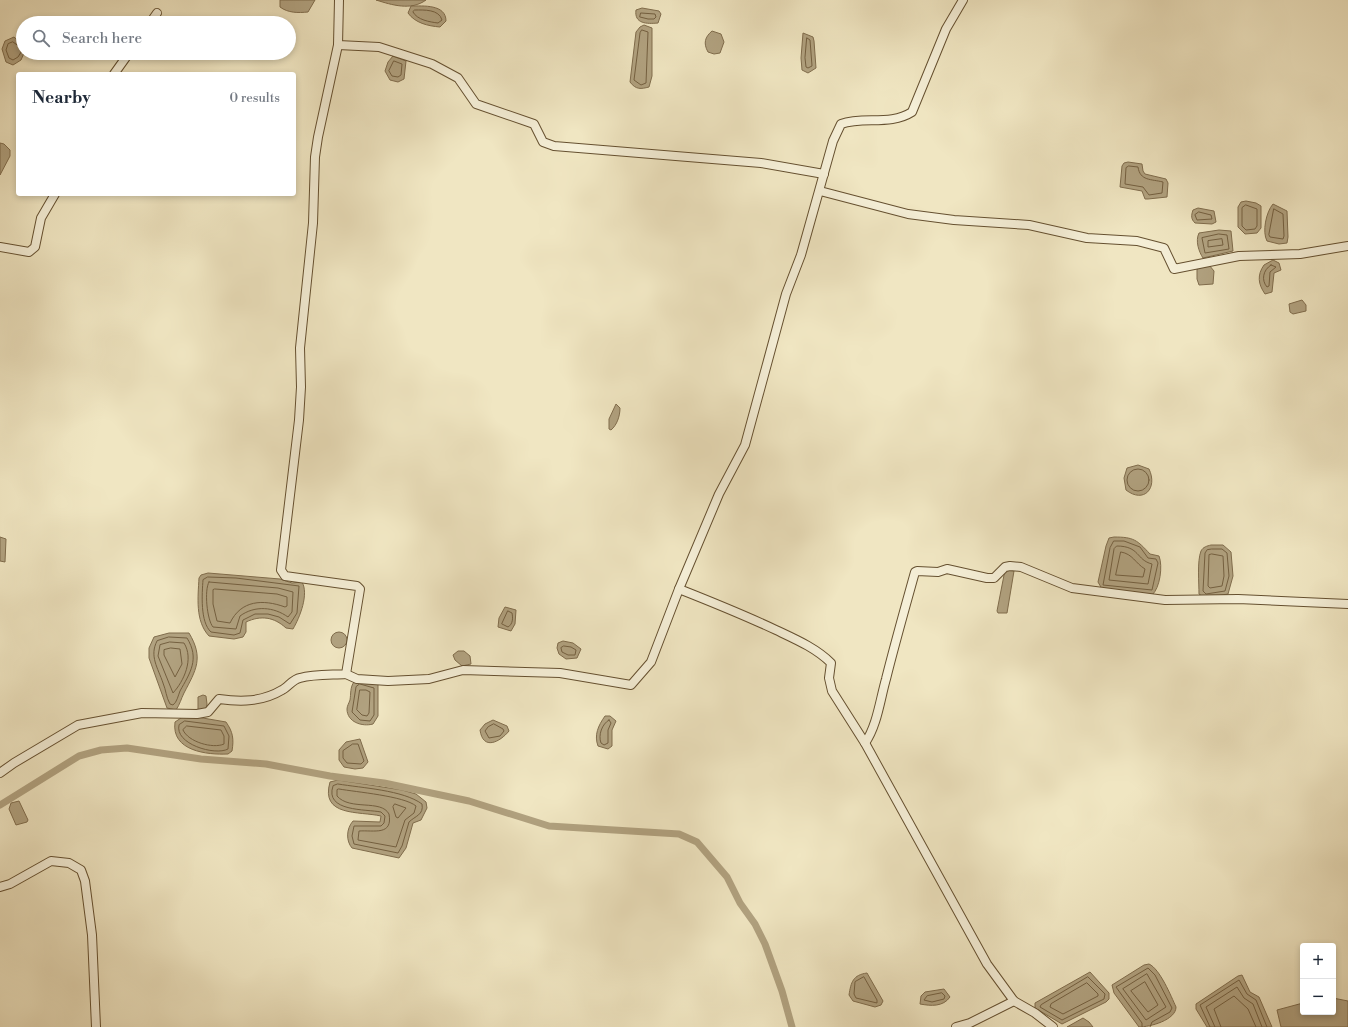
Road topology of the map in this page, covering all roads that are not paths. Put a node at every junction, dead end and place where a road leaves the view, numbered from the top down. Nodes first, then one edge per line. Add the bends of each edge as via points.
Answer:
1 (339, 0) edge
2 (963, 0) edge
3 (157, 13) dead end
4 (155, 16) edge
5 (338, 45) junction
6 (123, 60) edge
7 (115, 72) edge
8 (824, 174) junction
9 (820, 191) junction
10 (54, 196) edge
11 (1348, 246) edge
12 (0, 247) edge
13 (679, 589) junction
14 (1348, 604) edge
15 (346, 674) junction
16 (865, 743) junction
17 (0, 773) edge
18 (0, 887) edge
19 (1014, 1002) junction
20 (96, 1027) edge
21 (956, 1027) edge
22 (1053, 1027) edge

1 - 5 street
2 - 8 street via 946,29 912,112 903,118 874,122 851,121 841,124 832,141
3 - 4 street
5 - 8 street via 379,47 432,64 458,78 476,104 534,124 543,142 554,146 761,163
5 - 15 street via 316,150 313,223 300,348 299,420 281,570 285,576 357,586 360,589
6 - 7 street
8 - 9 street
9 - 11 street via 908,214 1030,225 1087,238 1137,241 1164,248 1174,269 1239,256 1300,254
9 - 13 street via 801,255 786,294 745,445 719,494
10 - 12 street via 41,218 35,247 29,252
13 - 15 street via 651,662 631,685 553,673 463,670 429,679 388,681 357,679
13 - 16 street via 760,622 825,657 831,663 829,678 832,691
14 - 16 street via 1238,599 1165,600 1072,588 1021,567 1010,566 1005,567 994,578 947,569 938,572 917,571 905,605 877,714
15 - 17 street via 299,678 275,694 250,701 219,699 208,712 142,713 78,725
16 - 19 street via 986,964
18 - 20 street via 51,861 69,862 81,870 85,881 92,935
19 - 21 street
19 - 22 street via 1035,1012

